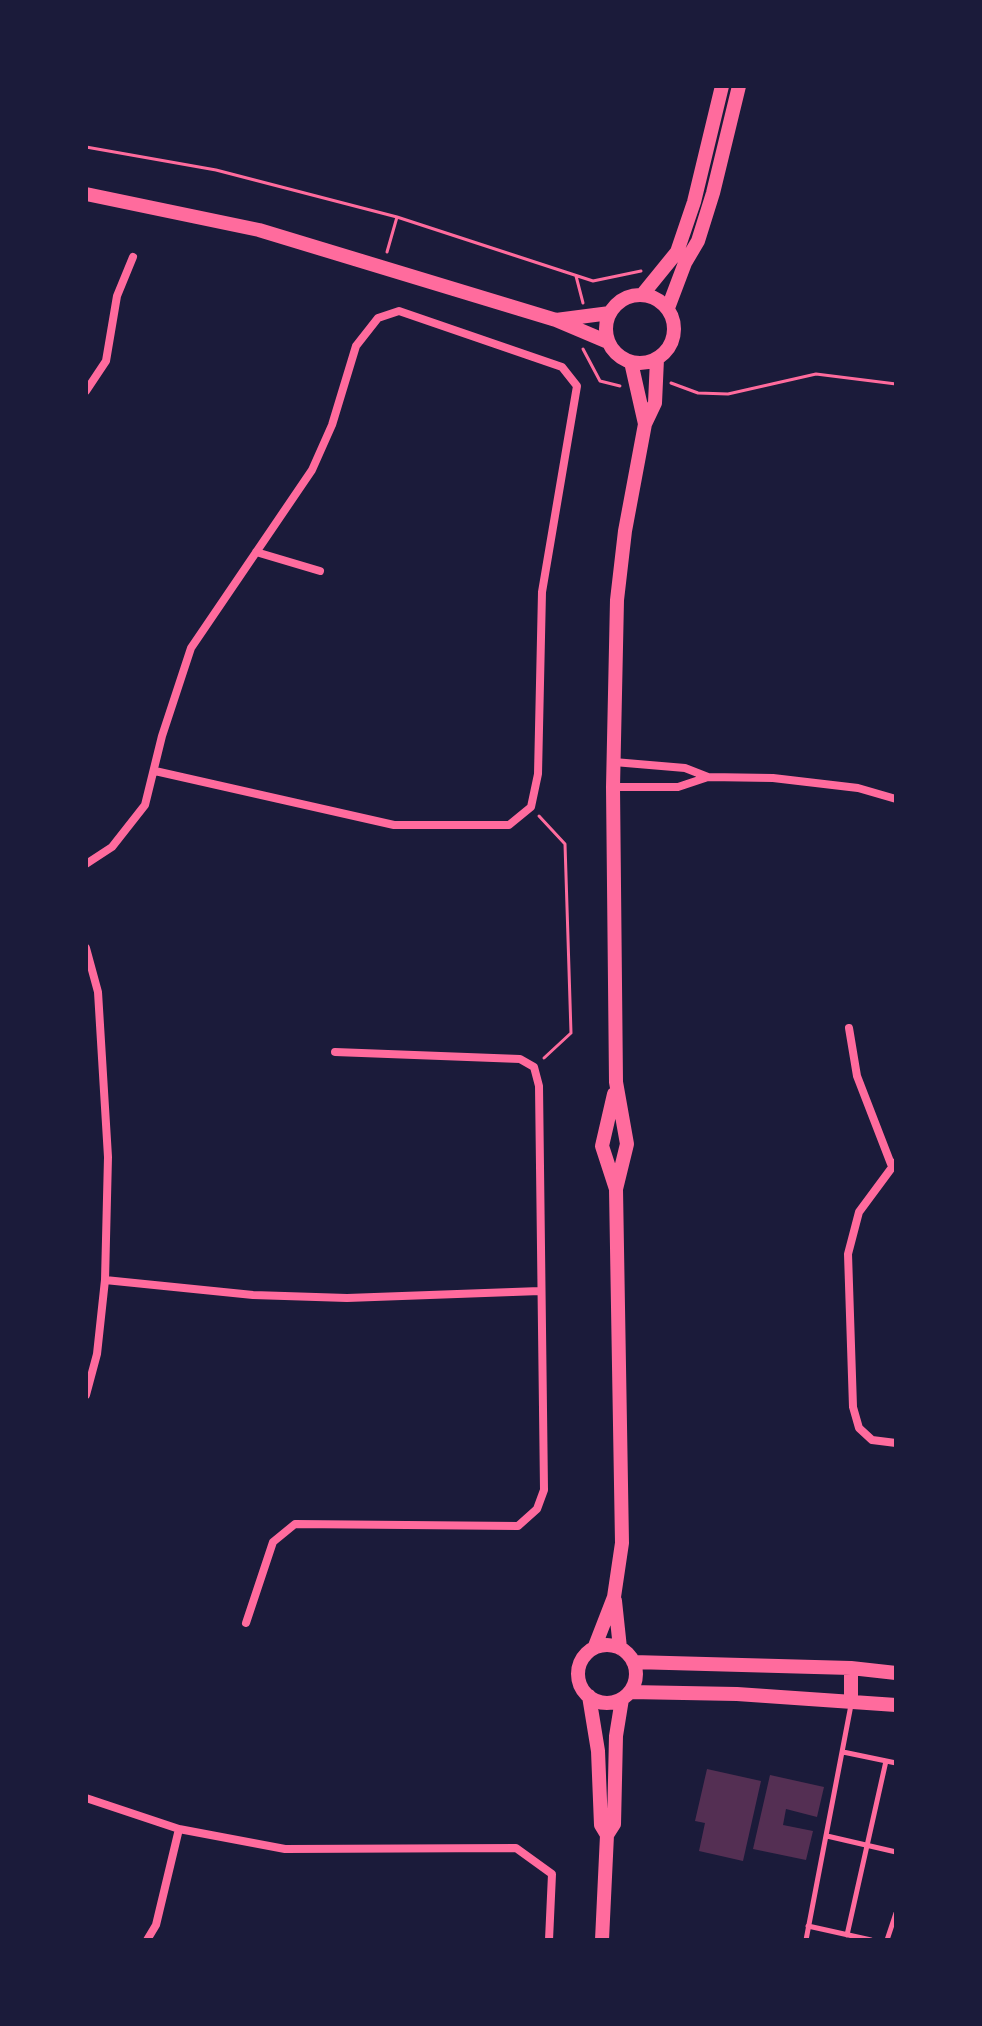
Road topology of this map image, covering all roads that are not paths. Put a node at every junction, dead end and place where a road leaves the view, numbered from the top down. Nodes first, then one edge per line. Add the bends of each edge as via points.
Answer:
1 (722, 86) edge
2 (739, 86) edge
3 (86, 194) edge
4 (133, 257) dead end
5 (642, 295) junction
6 (668, 308) junction
7 (610, 313) junction
8 (556, 320) junction
9 (608, 342) junction
10 (657, 359) junction
11 (631, 362) junction
12 (86, 391) edge
13 (645, 424) junction
14 (256, 552) junction
15 (320, 571) dead end
16 (614, 762) junction
17 (155, 771) junction
18 (708, 777) junction
19 (613, 787) junction
20 (896, 799) edge
21 (86, 864) edge
22 (86, 948) edge
23 (849, 1028) dead end
24 (335, 1052) dead end
25 (616, 1082) junction
26 (894, 1163) edge
27 (616, 1189) junction
28 (105, 1280) junction
29 (540, 1291) junction
30 (86, 1395) edge
31 (896, 1443) edge
32 (614, 1597) junction
33 (246, 1623) dead end
34 (595, 1646) junction
35 (620, 1648) junction
36 (633, 1662) junction
37 (851, 1668) junction
38 (896, 1673) edge
39 (589, 1696) junction
40 (626, 1696) junction
41 (851, 1701) junction
42 (896, 1705) edge
43 (843, 1752) junction
44 (886, 1761) junction
45 (896, 1763) edge
46 (86, 1798) edge
47 (179, 1829) junction
48 (607, 1835) junction
49 (826, 1836) junction
50 (867, 1845) junction
51 (896, 1852) edge
52 (896, 1913) edge
53 (808, 1926) junction
54 (847, 1935) junction
55 (147, 1940) edge
56 (549, 1940) edge
57 (602, 1940) edge
58 (806, 1940) edge
59 (871, 1940) edge
60 (887, 1940) edge

1 - 5 street via 677,252
2 - 6 street via 702,229
3 - 8 street via 259,230
4 - 12 street via 117,296 106,361
5 - 6 street
5 - 7 street via 623,299
6 - 10 street via 673,339
7 - 8 street
7 - 9 street
8 - 9 street
9 - 11 street
10 - 11 street
10 - 13 street via 655,403
11 - 13 street
13 - 16 street via 617,600
14 - 15 street
14 - 17 street via 191,648
14 - 17 street via 312,470 356,346 378,318 399,311 562,367 577,386 542,592 538,774 531,807 509,825 394,825
16 - 18 street via 685,768
16 - 19 street
17 - 21 street via 145,805 112,847
18 - 19 street via 678,787
18 - 20 street via 787,779
19 - 25 street
22 - 28 street via 98,992 108,1142
23 - 26 street via 857,1076
24 - 29 street via 520,1059 534,1067 539,1086
25 - 27 street via 627,1152
25 - 27 street via 602,1146
26 - 31 street via 859,1212 848,1254 853,1407 859,1428 872,1440
27 - 32 street via 622,1543
28 - 29 street via 331,1297
28 - 30 street via 97,1354
29 - 33 street via 544,1490 537,1509 518,1526 295,1524 273,1542
32 - 34 street
32 - 35 street
34 - 35 street
34 - 39 street via 579,1668 582,1689
35 - 36 street
36 - 37 street
36 - 40 street via 636,1674
37 - 38 street
37 - 41 street
39 - 40 street via 609,1703
39 - 48 street via 601,1825
40 - 41 street
40 - 48 street via 616,1736 614,1824
41 - 42 street
41 - 43 lane
43 - 44 lane
43 - 49 lane
44 - 45 lane
44 - 50 lane
46 - 47 street
47 - 55 street via 156,1925
47 - 56 street via 285,1849 516,1848 552,1874
48 - 57 street
49 - 50 lane
49 - 53 lane
50 - 51 lane
50 - 54 lane
52 - 60 lane
53 - 54 lane
53 - 58 lane
54 - 59 lane

